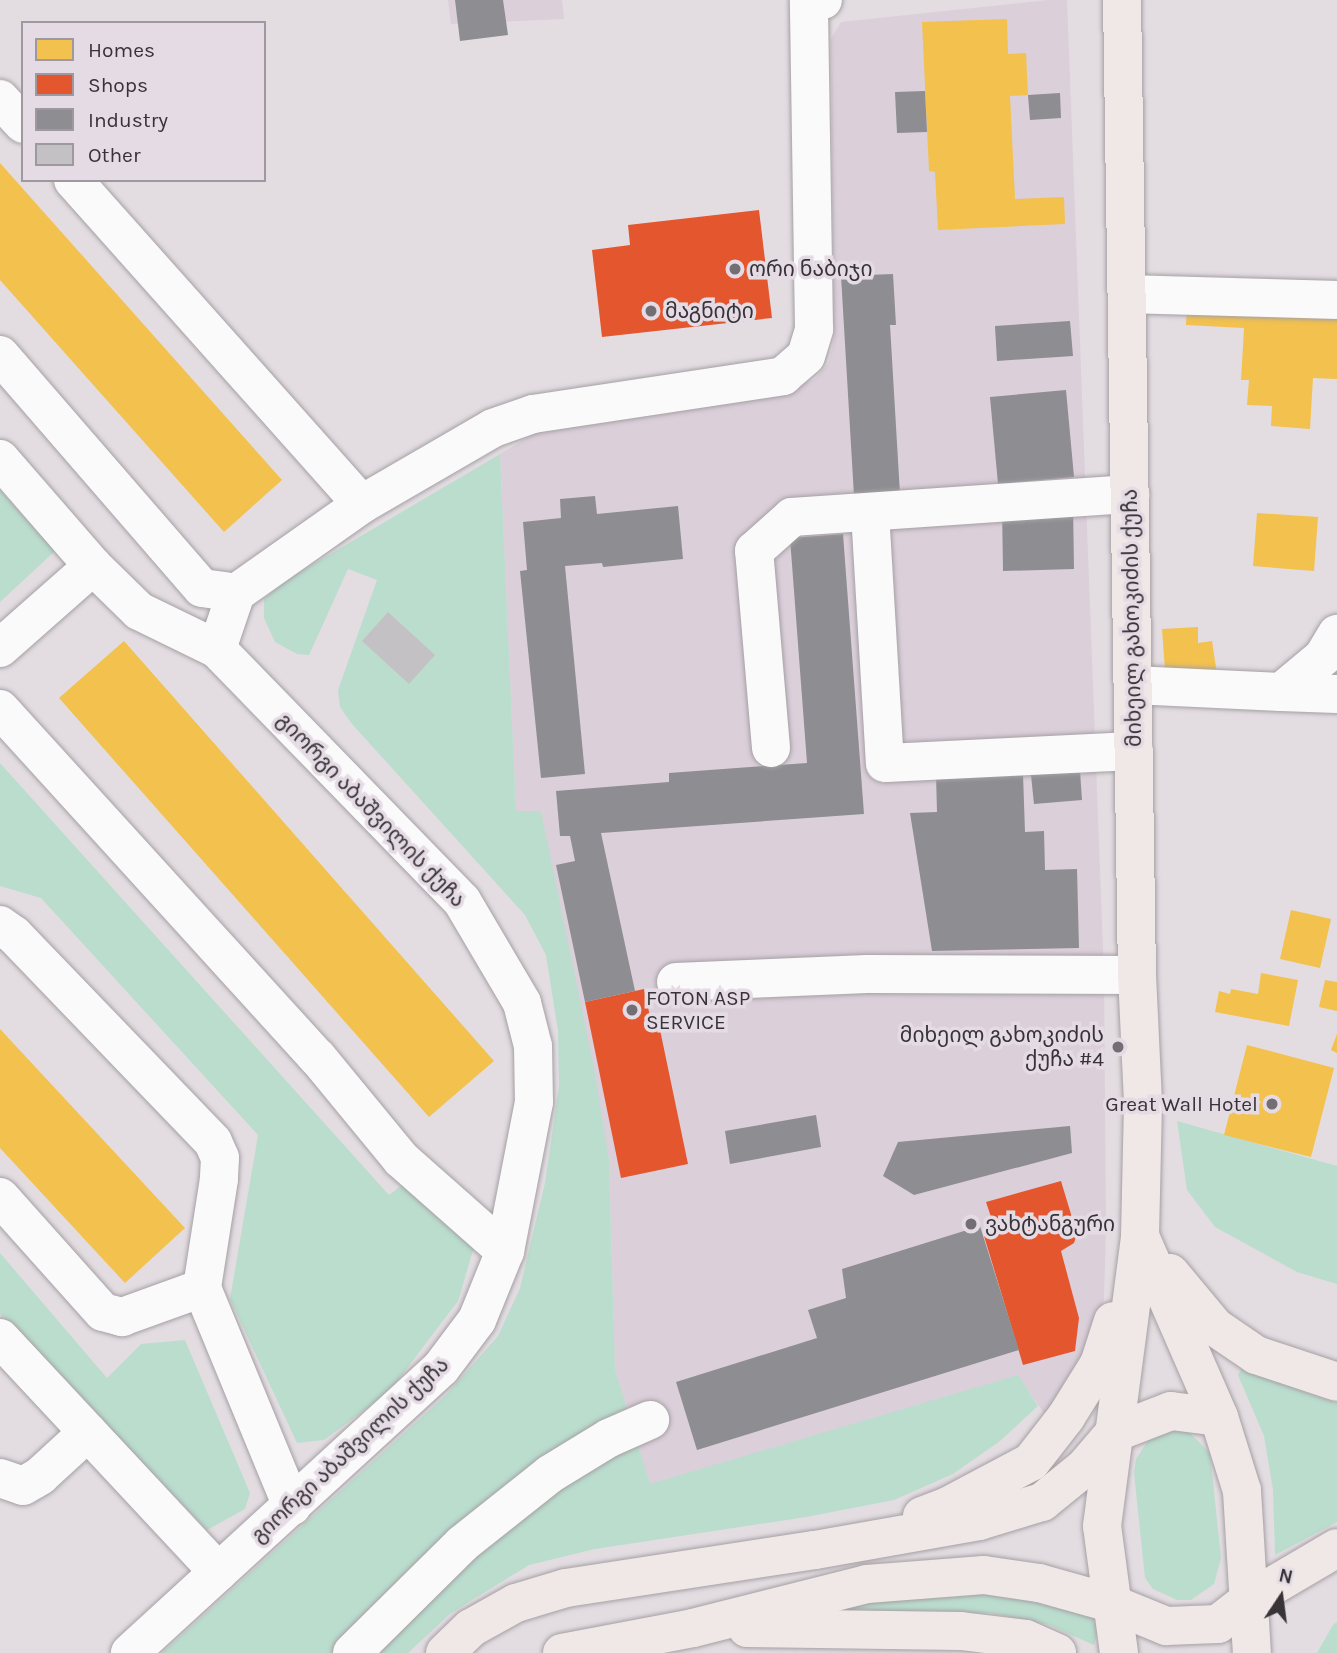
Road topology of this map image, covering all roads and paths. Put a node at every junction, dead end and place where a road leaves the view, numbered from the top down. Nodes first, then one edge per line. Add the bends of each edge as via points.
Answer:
1 (813, 0) edge
2 (1122, 0) edge
3 (0, 99) edge
4 (21, 122) edge
5 (75, 182) edge
6 (1127, 294) junction
7 (1337, 300) edge
8 (0, 355) edge
9 (0, 459) edge
10 (1130, 494) junction
11 (362, 504) junction
12 (870, 512) junction
13 (93, 566) junction
14 (236, 593) junction
15 (1337, 634) edge
16 (0, 648) edge
17 (217, 649) junction
18 (1133, 685) junction
19 (1281, 692) junction
20 (1337, 694) edge
21 (0, 709) edge
22 (771, 748) dead end
23 (1134, 751) junction
24 (0, 925) edge
25 (1137, 975) junction
26 (676, 982) dead end
27 (0, 1197) edge
28 (1140, 1236) junction
29 (505, 1251) junction
30 (202, 1288) junction
31 (0, 1338) edge
32 (1337, 1382) edge
33 (1219, 1418) junction
34 (650, 1420) dead end
35 (89, 1432) junction
36 (1114, 1433) junction
37 (0, 1478) edge
38 (292, 1506) junction
39 (855, 1542) junction
40 (1337, 1548) edge
41 (218, 1572) junction
42 (1247, 1601) junction
43 (1110, 1603) junction
44 (693, 1628) junction
45 (130, 1653) edge
46 (352, 1653) edge
47 (445, 1653) edge
48 (562, 1653) edge
49 (1057, 1653) edge
50 (1119, 1653) edge
51 (1252, 1653) edge

1 - 11 street via 814,329 806,356 783,376 533,414 493,428
2 - 6 main road, მიხეილ გახოკიძის ქუჩა
3 - 4 street
5 - 11 street
6 - 7 street
6 - 10 main road, მიხეილ გახოკიძის ქუჩა
8 - 14 street via 202,588
9 - 13 street, გიორგი აბაშვილის ქუჩა
10 - 12 street
10 - 18 main road, მიხეილ გახოკიძის ქუჩა
11 - 14 street
12 - 22 street via 792,517 754,551
12 - 23 street via 885,763
13 - 16 street
13 - 17 street, გიორგი აბაშვილის ქუჩა via 139,611
14 - 17 street
15 - 19 street via 1324,657
17 - 29 street, გიორგი აბაშვილის ქუჩა via 462,901 522,1003 533,1046 534,1102
18 - 19 street
18 - 23 main road, მიხეილ გახოკიძის ქუჩა
19 - 20 street
21 - 29 street via 318,1058 401,1159
23 - 25 main road, მიხეილ გახოკიძის ქუჩა
24 - 30 street via 213,1142 220,1158 219,1179
25 - 26 street via 867,974
25 - 28 main road, მიხეილ გახოკიძის ქუჩა via 1143,1102
27 - 30 street via 103,1312 122,1317
28 - 32 main road via 1215,1327 1256,1355
28 - 33 main road
28 - 36 main road
28 - 39 main road via 1098,1364 1031,1462 946,1507
29 - 38 street, გიორგი აბაშვილის ქუჩა via 477,1320 441,1368
30 - 38 street
31 - 35 street
33 - 36 main road via 1171,1411
33 - 42 main road via 1242,1491
34 - 46 street via 609,1438 550,1474 462,1544
35 - 37 street via 23,1486
35 - 41 street
36 - 39 main road via 1084,1468 1042,1502 979,1521
36 - 43 main road via 1102,1526
38 - 41 street, გიორგი აბაშვილის ქუჩა
39 - 47 main road via 566,1588 516,1603 471,1628
40 - 42 main road
41 - 45 street, გიორგი აბაშვილის ქუჩა
42 - 43 main road via 1218,1624 1166,1626
42 - 51 main road
43 - 44 main road via 1039,1583 984,1575 867,1584
43 - 50 main road
44 - 48 main road
44 - 49 main road via 961,1630 1026,1639

